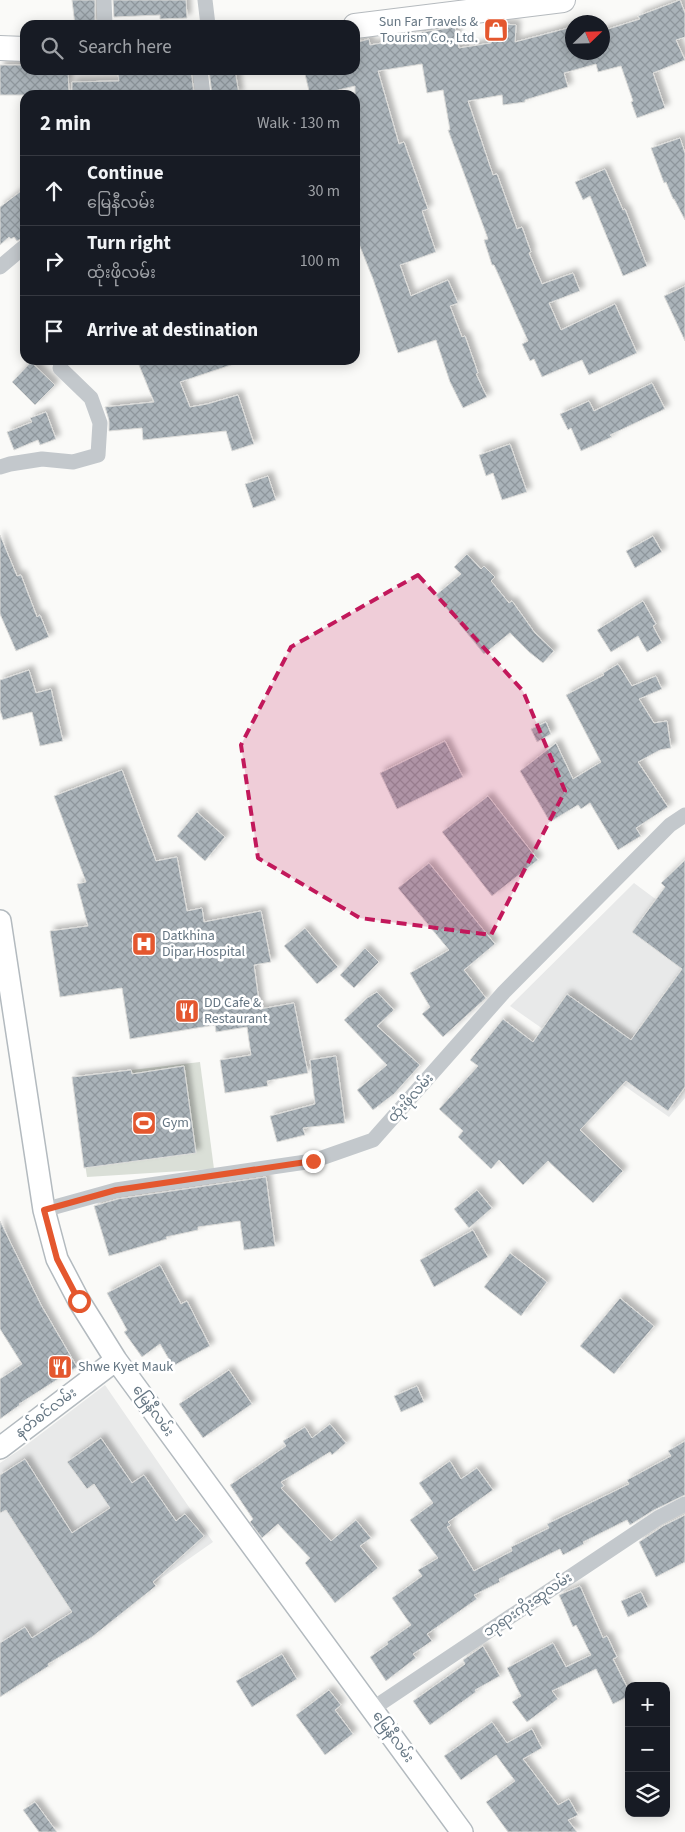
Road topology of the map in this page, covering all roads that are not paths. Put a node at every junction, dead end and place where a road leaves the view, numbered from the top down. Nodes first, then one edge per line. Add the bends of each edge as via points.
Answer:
1 (104, 0) edge
2 (205, 0) edge
3 (564, 0) edge
4 (105, 20) edge
5 (207, 20) edge
6 (360, 25) edge
7 (0, 48) edge
8 (20, 49) edge
9 (201, 75) edge
10 (202, 90) edge
11 (20, 250) edge
12 (0, 267) edge
13 (60, 368) dead end
14 (0, 467) edge
15 (685, 815) edge
16 (0, 921) edge
17 (44, 1210) junction
18 (116, 1360) junction
19 (0, 1448) edge
20 (685, 1504) edge
21 (372, 1709) junction
22 (462, 1832) edge

1 - 4 street
2 - 5 street
3 - 6 main road
7 - 8 main road
9 - 10 street
11 - 12 street
13 - 14 street via 91,398 100,423 98,455 73,462 42,459
15 - 17 street, ထုံးဖိုလမ်း via 670,826 504,992 373,1140 313,1161 116,1190
16 - 17 main road, မြေနီလမ်း
17 - 18 main road, မြေနီလမ်း via 57,1259
18 - 19 main road, နတ်စင်လမ်း
18 - 21 main road, မြေနီလမ်း
20 - 21 street, ဘုရားကိုးဆူလမ်း via 658,1518
21 - 22 main road, မြေနီလမ်း

